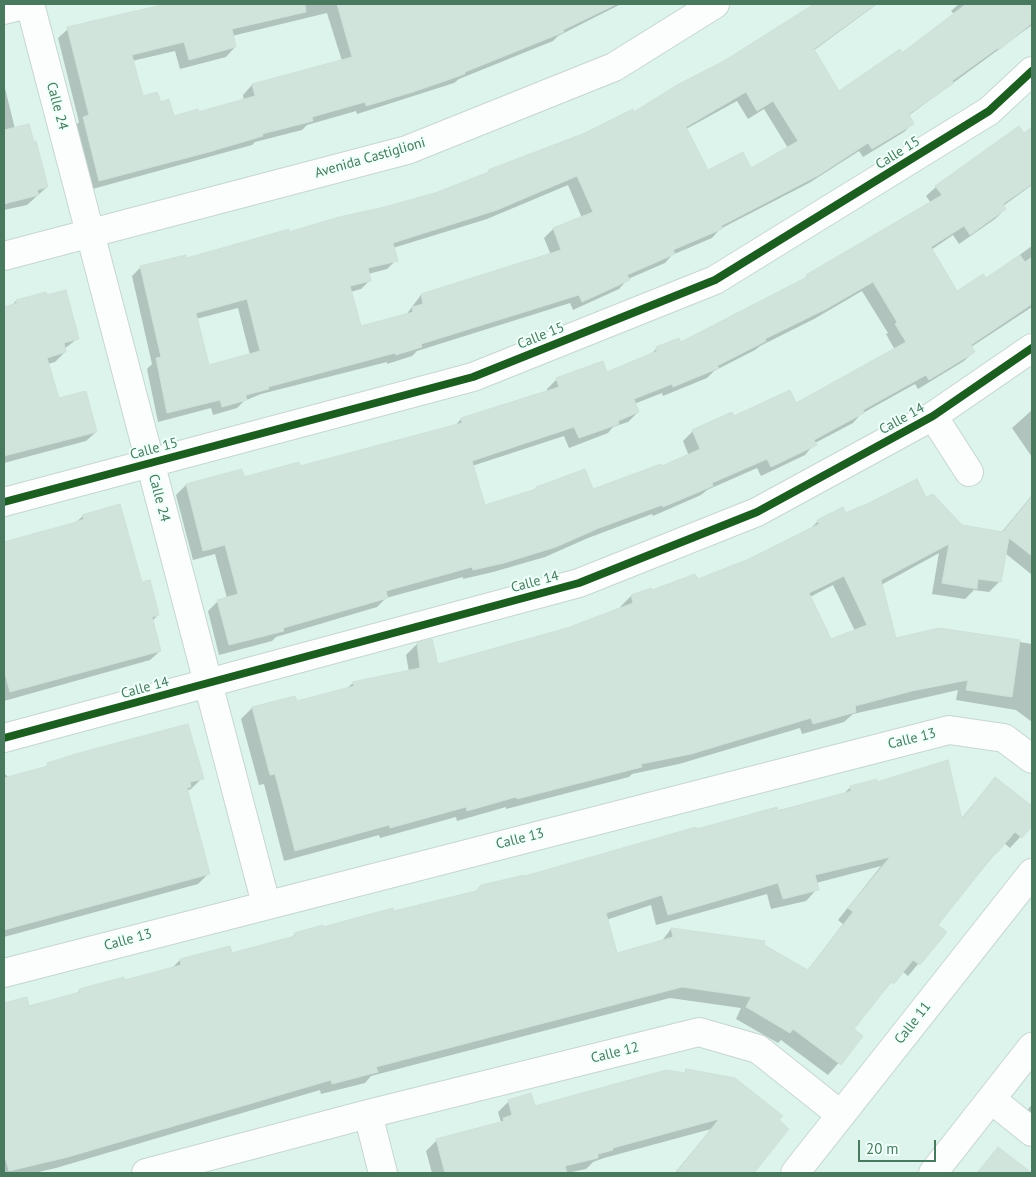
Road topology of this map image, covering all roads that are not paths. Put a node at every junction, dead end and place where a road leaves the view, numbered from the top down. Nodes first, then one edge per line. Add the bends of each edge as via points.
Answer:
1 (30, 4) edge
2 (715, 4) edge
3 (4, 10) edge
4 (1032, 71) edge
5 (90, 233) junction
6 (4, 256) edge
7 (1032, 348) edge
8 (933, 416) junction
9 (150, 463) junction
10 (968, 472) dead end
11 (4, 502) edge
12 (208, 685) junction
13 (4, 738) edge
14 (1032, 758) edge
15 (1032, 872) edge
16 (266, 904) junction
17 (4, 973) edge
18 (1032, 1047) edge
19 (991, 1100) junction
20 (368, 1114) junction
21 (841, 1115) junction
22 (1032, 1132) edge
23 (146, 1173) edge
24 (383, 1173) edge
25 (795, 1173) edge
26 (933, 1173) edge

1 - 3 street
1 - 5 street, Calle 24
2 - 5 street, Avenida Castiglioni via 614,67 407,150
4 - 9 street, Calle 15 via 989,111 715,280 473,377
5 - 6 street, Avenida Castiglioni
5 - 9 street, Calle 24
7 - 8 street, Calle 14
8 - 10 street, Calle 14
8 - 12 street, Calle 14 via 757,512 579,583
9 - 11 street, Calle 15
9 - 12 street, Calle 24
12 - 13 street, Calle 14
12 - 16 street, Calle 24
14 - 16 street, Calle 13 via 1004,738 949,730
15 - 21 street, Calle 11
16 - 17 street, Calle 13
18 - 19 street
19 - 22 street
19 - 26 street
20 - 21 street, Calle 12 via 699,1032 758,1049
20 - 23 street, Calle 12
20 - 24 street
21 - 25 street, Calle 11

